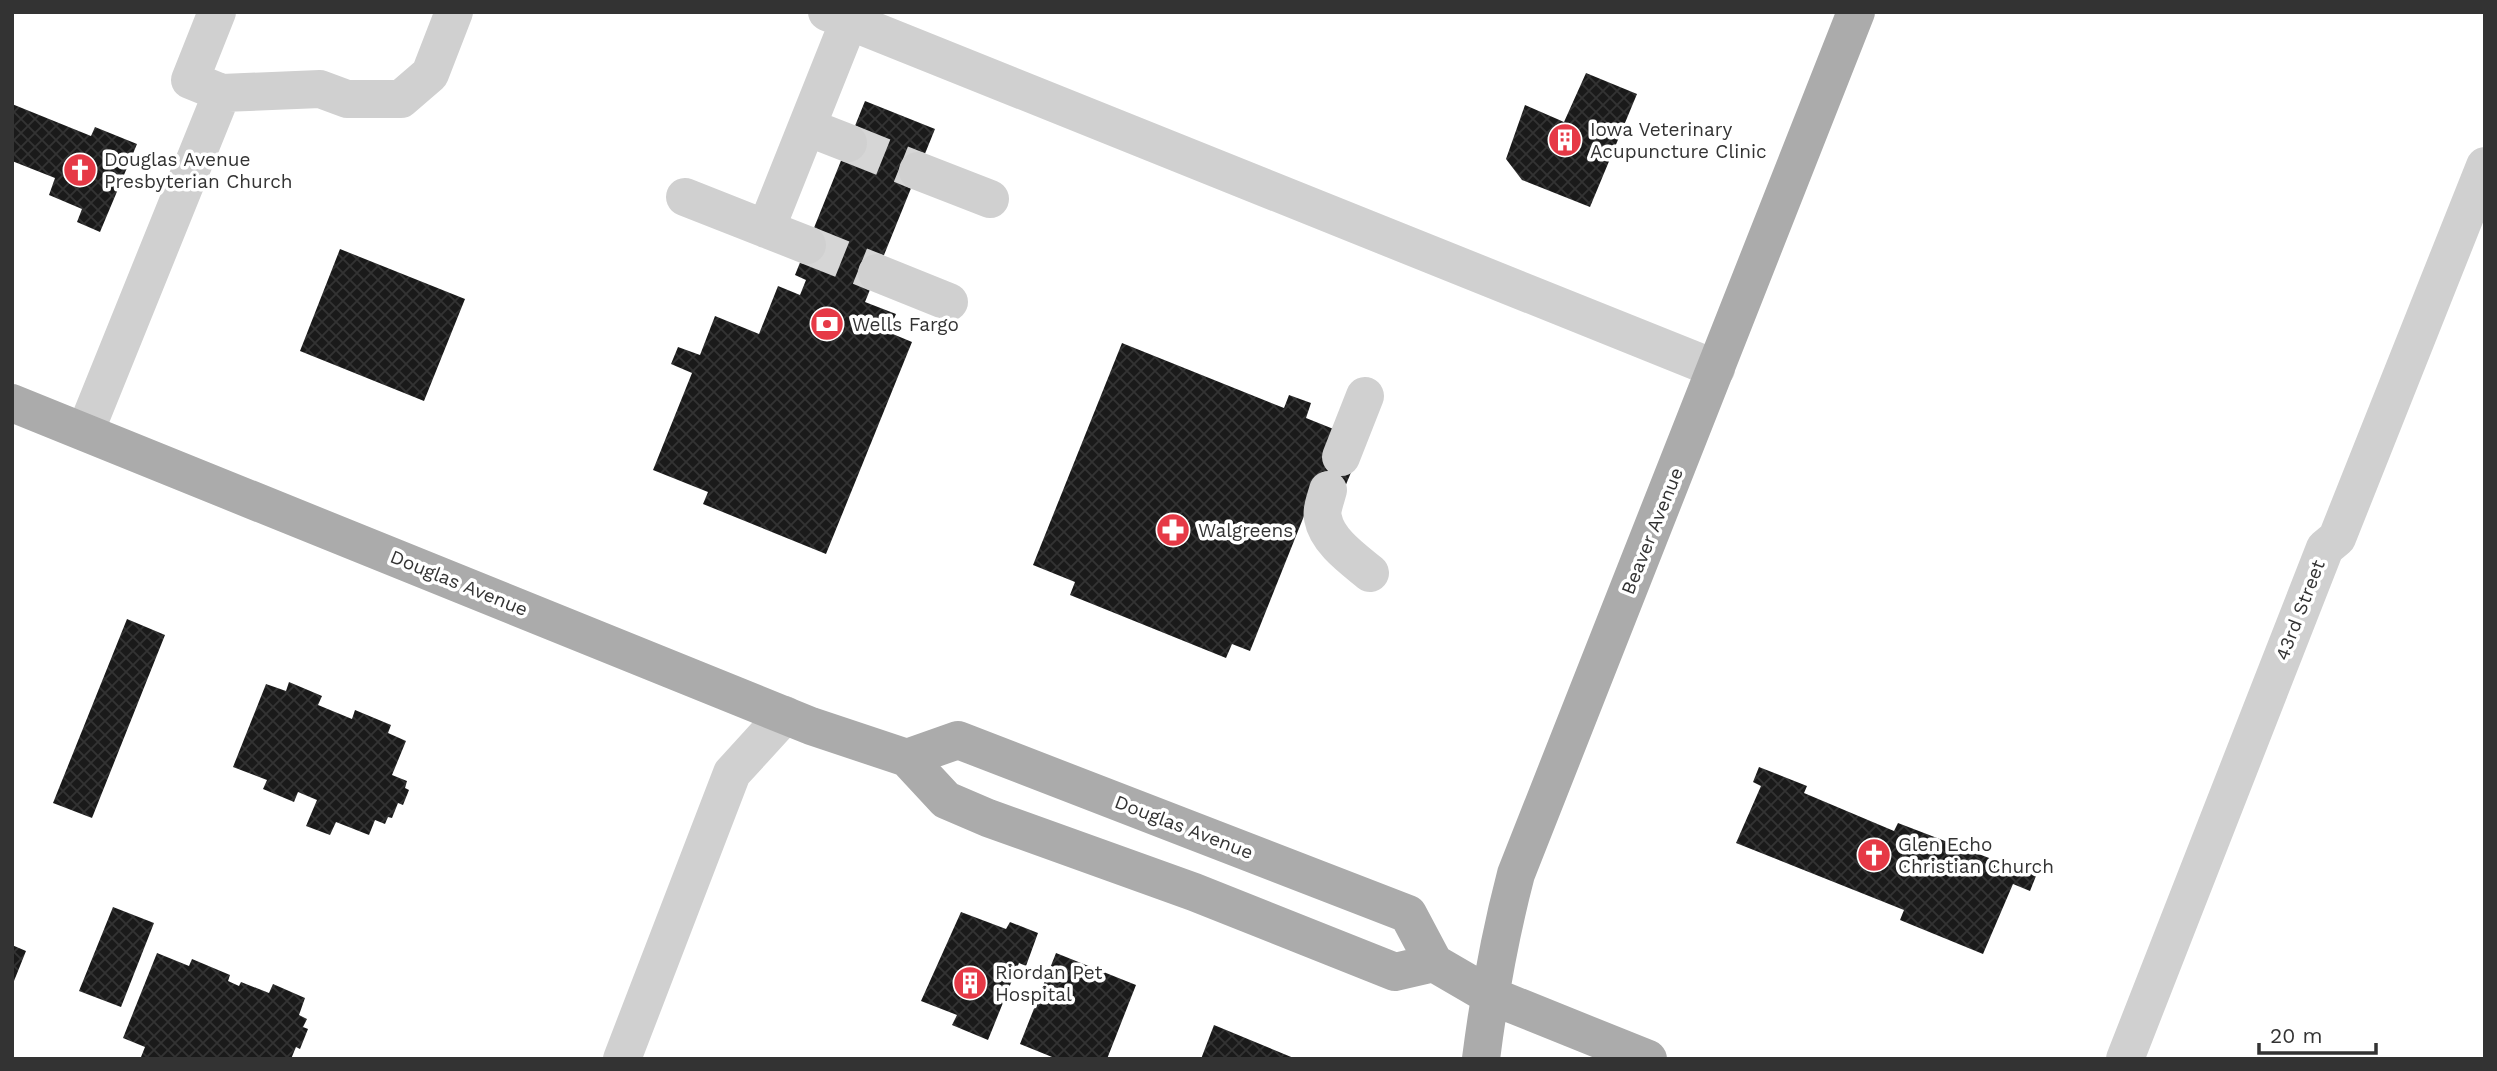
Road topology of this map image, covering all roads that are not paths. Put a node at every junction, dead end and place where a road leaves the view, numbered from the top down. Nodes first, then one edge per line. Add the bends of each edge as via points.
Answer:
1 (217, 12) edge
2 (454, 12) edge
3 (1856, 12) edge
4 (838, 17) edge
5 (222, 93) junction
6 (807, 127) junction
7 (848, 143) tunnel mouth
8 (2485, 166) edge
9 (918, 171) tunnel mouth
10 (685, 197) dead end
11 (990, 199) dead end
12 (766, 229) junction
13 (807, 245) tunnel mouth
14 (877, 273) tunnel mouth
15 (949, 302) dead end
16 (1716, 369) junction
17 (1365, 396) dead end
18 (12, 403) edge
19 (85, 432) junction
20 (1370, 573) dead end
21 (785, 715) junction
22 (907, 758) junction
23 (1434, 963) junction
24 (1489, 995) junction
25 (622, 1059) edge
26 (1481, 1059) edge
27 (1648, 1059) edge
28 (2124, 1059) edge

1 - 5 street via 190,79
2 - 5 street via 430,74 401,99 347,99 320,89
3 - 16 main road, Beaver Avenue
4 - 6 street
4 - 16 street
5 - 19 street
6 - 7 street
6 - 12 street
8 - 28 street, 43rd Street via 2337,538 2325,548
9 - 11 street
10 - 12 street
12 - 13 street
14 - 15 street
16 - 24 main road, Beaver Avenue via 1516,874
17 - 20 street via 1322,516 1329,533
18 - 19 main road, Douglas Avenue
19 - 21 main road, Douglas Avenue
21 - 22 main road, Douglas Avenue
21 - 25 street via 732,773
22 - 23 main road, Douglas Avenue via 946,800 988,818 1194,892 1395,972
22 - 23 main road, Douglas Avenue via 958,740 1409,914
23 - 24 main road
24 - 26 main road, Beaver Avenue
24 - 27 main road

